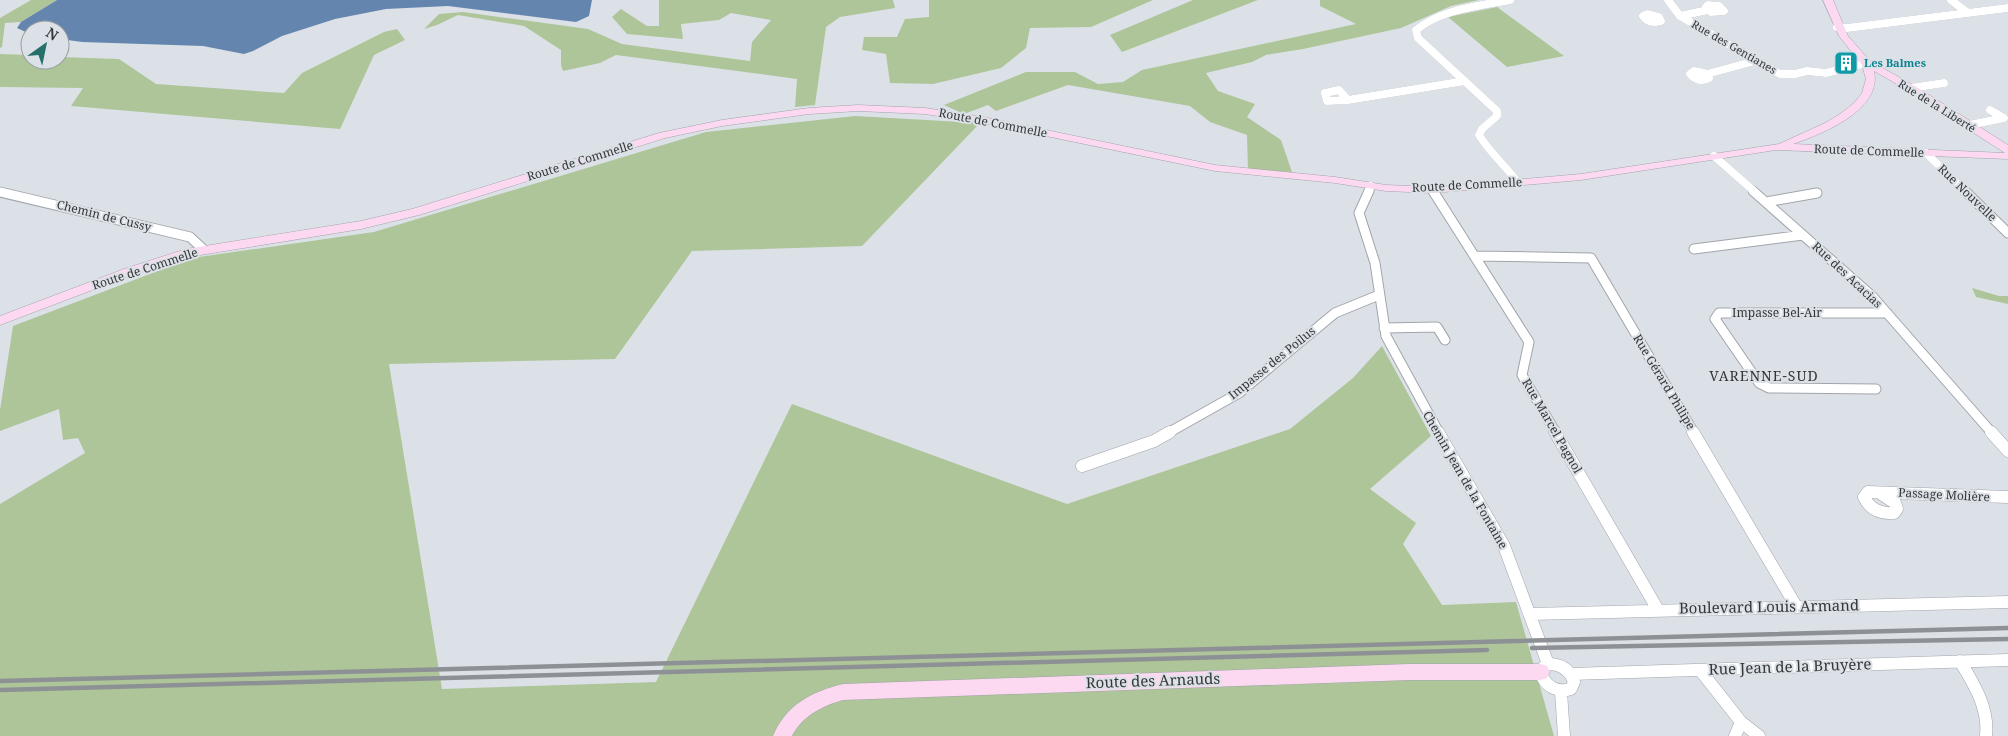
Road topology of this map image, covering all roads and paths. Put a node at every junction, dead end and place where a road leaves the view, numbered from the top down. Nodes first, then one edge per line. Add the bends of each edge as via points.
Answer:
1 (1510, 0) edge
2 (1668, 0) edge
3 (1828, 0) edge
4 (1951, 0) edge
5 (2008, 8) edge
6 (1708, 10) dead end
7 (1968, 13) junction
8 (1679, 14) junction
9 (1659, 17) dead end
10 (1837, 27) junction
11 (1756, 61) junction
12 (1866, 63) junction
13 (1707, 74) dead end
14 (1465, 81) junction
15 (1944, 83) dead end
16 (1911, 88) junction
17 (1348, 100) dead end
18 (1990, 110) dead end
19 (1969, 125) junction
20 (1776, 147) junction
21 (2008, 150) edge
22 (1926, 153) junction
23 (1714, 156) junction
24 (2008, 156) edge
25 (1518, 183) junction
26 (1371, 186) junction
27 (1433, 190) junction
28 (0, 192) edge
29 (1817, 193) dead end
30 (1766, 202) junction
31 (2008, 233) edge
32 (1803, 235) junction
33 (203, 249) junction
34 (1694, 249) dead end
35 (1476, 256) junction
36 (1379, 295) junction
37 (1887, 313) junction
38 (0, 321) edge
39 (1384, 328) junction
40 (1445, 340) dead end
41 (1876, 389) dead end
42 (2008, 452) edge
43 (1082, 466) dead end
44 (1880, 493) dead end
45 (2008, 498) edge
46 (2008, 602) edge
47 (1796, 606) junction
48 (1658, 610) junction
49 (1531, 614) junction
50 (2008, 660) edge
51 (1960, 661) junction
52 (1545, 668) junction
53 (1700, 670) junction
54 (1571, 674) junction
55 (1561, 692) junction
56 (1741, 722) junction
57 (1990, 734) edge
58 (782, 736) edge
59 (1564, 736) edge
60 (1735, 736) edge
61 (1759, 736) edge

1 - 14 street via 1427,21 1416,30 1418,38
2 - 8 street, Rue des Gentianes
3 - 10 street
4 - 7 street
5 - 7 street
6 - 8 street
7 - 10 street
8 - 9 street
8 - 11 street, Rue des Gentianes
10 - 12 street
11 - 12 street, Rue des Gentianes via 1785,74 1826,73
11 - 13 street
12 - 16 street, Rue de la Liberté
12 - 20 street via 1871,86 1858,107 1822,128
14 - 17 street
14 - 25 street via 1496,110 1495,119 1481,129 1479,135
15 - 16 street
16 - 19 street, Rue de la Liberté
18 - 19 street via 2004,118
19 - 21 street, Rue de la Liberté
20 - 22 street, Route de Commelle
20 - 23 street, Route de Commelle
22 - 24 street, Route de Commelle
22 - 31 street, Rue Nouvelle
23 - 25 street, Route de Commelle via 1581,177
23 - 30 street, Rue des Acacias
25 - 27 street, Route de Commelle
26 - 27 street, Route de Commelle
26 - 33 street, Route de Commelle via 1215,168 933,112 834,109 690,128 394,218
26 - 36 street, Chemin Jean de la Fontaine via 1359,213 1375,263
27 - 35 street, Rue Marcel Pagnol
28 - 33 street, Chemin de Cussy via 190,237
29 - 30 street
30 - 32 street, Rue des Acacias
32 - 34 street
32 - 37 street, Rue des Acacias
33 - 38 street, Route de Commelle via 147,266
35 - 47 street, Rue Gérard Philipe via 1591,258
35 - 48 street, Rue Marcel Pagnol via 1529,342 1522,375
36 - 39 street, Chemin Jean de la Fontaine
36 - 43 street, Impasse des Poilus via 1335,313 1239,393 1154,441
37 - 41 street, Impasse Bel-Air via 1719,313 1715,319 1759,383 1769,388
37 - 42 street, Rue des Acacias
39 - 40 street via 1437,327
39 - 49 street, Chemin Jean de la Fontaine via 1418,397 1504,546
44 - 45 street, Passage Molière
46 - 47 street, Boulevard Louis Armand
47 - 48 street, Boulevard Louis Armand
48 - 49 street, Boulevard Louis Armand
49 - 52 street, Chemin Jean de la Fontaine
50 - 51 street, Rue Jean de la Bruyère
51 - 53 street, Rue Jean de la Bruyère
51 - 57 street via 1976,691
52 - 54 street via 1558,664
52 - 55 street via 1544,682
52 - 58 street, Route des Arnauds via 843,692 824,696 809,704 794,717
53 - 54 street, Rue Jean de la Bruyère
53 - 56 street
54 - 55 street via 1573,687
55 - 59 street
56 - 60 street
56 - 61 street

